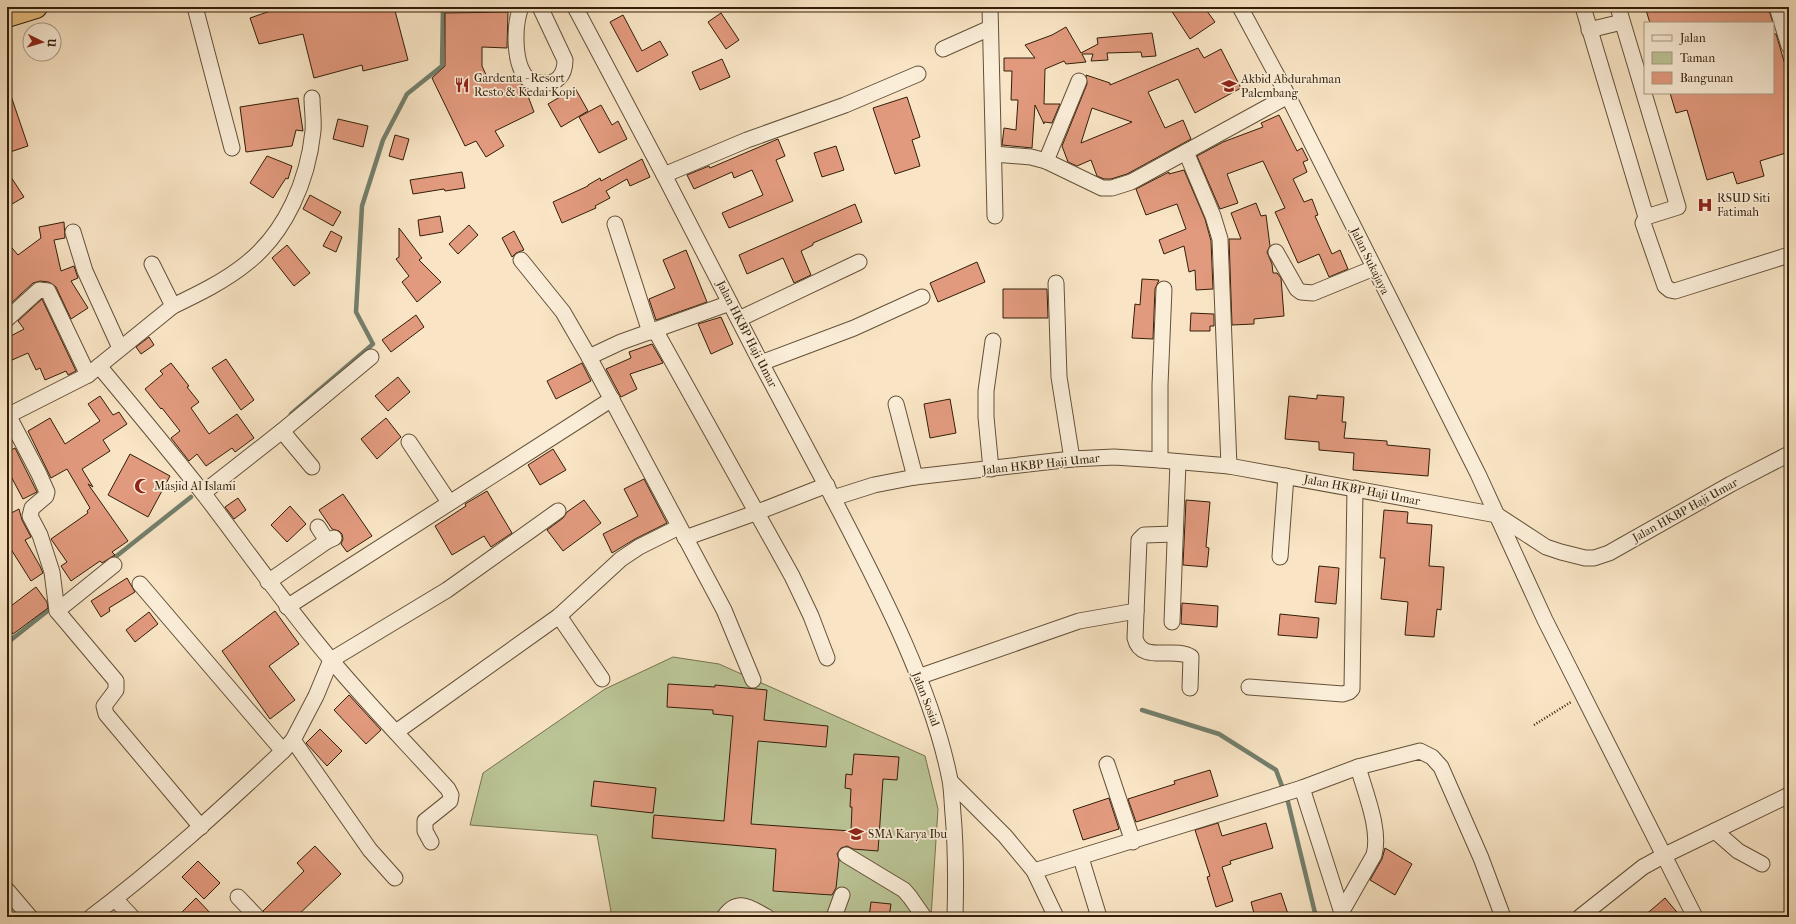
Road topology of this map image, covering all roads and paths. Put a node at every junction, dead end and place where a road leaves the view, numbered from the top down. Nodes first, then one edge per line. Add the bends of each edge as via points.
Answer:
1 (36, 7) edge
2 (194, 7) edge
3 (521, 7) edge
4 (540, 7) edge
5 (575, 7) edge
6 (990, 7) edge
7 (1240, 7) edge
8 (1583, 7) edge
9 (1618, 7) edge
10 (1778, 7) edge
11 (7, 16) edge
12 (1622, 22) junction
13 (990, 28) junction
14 (1589, 30) junction
15 (1789, 46) edge
16 (944, 49) dead end
17 (918, 74) dead end
18 (1079, 81) dead end
19 (1288, 96) junction
20 (312, 98) dead end
21 (232, 148) dead end
22 (1186, 152) junction
23 (994, 154) junction
24 (1046, 161) junction
25 (664, 174) junction
26 (995, 216) dead end
27 (1646, 217) junction
28 (615, 224) dead end
29 (74, 232) dead end
30 (1276, 252) dead end
31 (1789, 255) edge
32 (521, 260) dead end
33 (859, 262) dead end
34 (152, 264) dead end
35 (1374, 268) junction
36 (1056, 283) dead end
37 (1164, 289) dead end
38 (922, 297) dead end
39 (730, 303) junction
40 (173, 306) junction
41 (7, 319) edge
42 (739, 319) junction
43 (652, 331) junction
44 (993, 341) dead end
45 (120, 348) junction
46 (371, 357) dead end
47 (589, 357) junction
48 (761, 363) junction
49 (93, 371) junction
50 (612, 400) junction
51 (896, 404) dead end
52 (8, 415) edge
53 (282, 431) junction
54 (409, 442) dead end
55 (1789, 454) edge
56 (1072, 459) junction
57 (1160, 460) junction
58 (1178, 462) junction
59 (1229, 466) junction
60 (312, 467) dead end
61 (991, 469) junction
62 (1286, 476) junction
63 (915, 477) junction
64 (1355, 488) junction
65 (830, 491) junction
66 (203, 493) junction
67 (449, 502) junction
68 (558, 511) dead end
69 (758, 512) junction
70 (1497, 515) junction
71 (318, 527) dead end
72 (682, 532) junction
73 (1175, 534) junction
74 (1280, 556) dead end
75 (114, 565) dead end
76 (268, 582) junction
77 (140, 584) dead end
78 (56, 605) junction
79 (288, 606) junction
80 (1136, 611) junction
81 (559, 616) junction
82 (1172, 622) dead end
83 (827, 658) dead end
84 (331, 660) junction
85 (918, 677) junction
86 (602, 679) dead end
87 (753, 680) dead end
88 (1249, 687) dead end
89 (1190, 688) dead end
90 (1582, 695) junction
91 (1534, 725) dead end
92 (396, 732) junction
93 (288, 746) junction
94 (1107, 764) dead end
95 (1358, 767) junction
96 (951, 782) junction
97 (1302, 788) junction
98 (1789, 795) edge
99 (201, 827) junction
100 (1715, 831) junction
101 (431, 842) dead end
102 (1133, 842) junction
103 (846, 855) dead end
104 (1663, 856) junction
105 (1081, 858) junction
106 (1762, 864) dead end
107 (1034, 871) junction
108 (395, 878) dead end
109 (7, 890) edge
110 (842, 894) dead end
111 (238, 897) dead end
112 (115, 899) junction
113 (1343, 914) edge
114 (30, 917) edge
115 (91, 917) edge
116 (132, 917) edge
117 (258, 917) edge
118 (724, 917) edge
119 (767, 917) edge
120 (834, 917) edge
121 (924, 917) edge
122 (955, 917) edge
123 (1056, 917) edge
124 (1099, 917) edge
125 (1503, 917) edge
126 (1580, 917) edge
127 (1695, 917) edge

1 - 11 highway
2 - 21 street
3 - 4 street via 516,35 517,56 522,71 527,79 534,83 550,83 562,75 565,60
5 - 25 street, Jalan HKBP Haji Umar
6 - 13 street
7 - 19 street, Jalan Sukajaya
8 - 14 street
9 - 12 street
10 - 15 street
12 - 14 street
12 - 27 street via 1678,207
13 - 16 street
13 - 23 street
14 - 27 street
17 - 25 street via 845,105 747,140
18 - 24 street
19 - 22 street
19 - 35 street, Jalan Sukajaya
20 - 40 street via 313,130 307,163 296,197 284,221 266,245 247,263 202,292
22 - 24 street via 1131,182 1106,188 1091,184
22 - 59 street via 1220,239
23 - 24 street via 1031,156
23 - 26 street
25 - 39 street, Jalan HKBP Haji Umar
27 - 31 street via 1643,223 1665,286 1675,292
28 - 43 street
29 - 45 street via 85,271
30 - 35 street via 1297,289 1308,294
32 - 47 street via 563,312
33 - 42 street
34 - 40 street
35 - 70 street, Jalan Sukajaya
36 - 56 street via 1059,377
37 - 57 street
38 - 48 street via 854,328
39 - 42 street, Jalan HKBP Haji Umar
39 - 43 street
40 - 45 street
41 - 49 street via 39,290 48,291
42 - 48 street, Jalan HKBP Haji Umar
43 - 47 street
43 - 69 street
44 - 61 street via 986,391
45 - 49 street
46 - 53 street
47 - 50 street
48 - 65 street, Jalan HKBP Haji Umar
49 - 52 street
49 - 66 street
50 - 67 street
50 - 72 street
51 - 63 street
52 - 78 street via 46,492 44,498 32,508 30,516 40,535 52,572
53 - 60 street
53 - 66 street
54 - 67 street
55 - 70 street, Jalan HKBP Haji Umar via 1602,556 1585,558 1553,550
56 - 57 street, Jalan HKBP Haji Umar
56 - 61 street, Jalan HKBP Haji Umar
57 - 58 street, Jalan HKBP Haji Umar
58 - 59 street, Jalan HKBP Haji Umar
58 - 73 street
59 - 62 street, Jalan HKBP Haji Umar
61 - 63 street, Jalan HKBP Haji Umar
62 - 64 street, Jalan HKBP Haji Umar
62 - 74 street
63 - 65 street, Jalan HKBP Haji Umar
64 - 70 street, Jalan HKBP Haji Umar
64 - 88 street via 1352,689 1343,694
65 - 69 street
65 - 85 street, Jalan Sosial
66 - 76 street
67 - 79 street
68 - 84 street via 447,590
69 - 72 street
69 - 83 street via 811,616
70 - 90 street, Jalan Sukajaya
71 - 76 street via 330,539
72 - 81 street via 639,547 621,559
72 - 87 street via 724,610
73 - 80 street via 1146,535 1140,538
73 - 82 street
75 - 78 street
76 - 79 street
77 - 93 street
78 - 99 street via 116,681 116,690 104,706 106,714
79 - 84 street
80 - 85 street via 1079,621
80 - 89 street via 1135,638 1138,647 1144,651 1191,657
81 - 86 street
81 - 92 street
84 - 92 street
84 - 93 street via 316,696
85 - 96 street, Jalan Sosial via 939,733
90 - 91 path
90 - 104 street, Jalan Sukajaya
92 - 101 street via 450,792 451,798 447,804 424,821
93 - 99 street
93 - 108 street
94 - 102 street
95 - 97 street
95 - 113 street via 1377,838 1376,848
95 - 125 street via 1420,751 1432,757 1441,767 1481,858
96 - 107 street via 1005,836
96 - 122 street, Jalan Sosial via 956,853
97 - 102 street
97 - 113 street
98 - 100 street
99 - 112 street
100 - 104 street
100 - 106 street via 1738,851
102 - 105 street
103 - 121 street via 904,890
104 - 126 street via 1643,867
104 - 127 street, Jalan Sukajaya
105 - 107 street
105 - 124 street
107 - 123 street
109 - 114 street
110 - 120 street
111 - 117 street
112 - 115 street
112 - 116 street
118 - 119 street via 738,905

